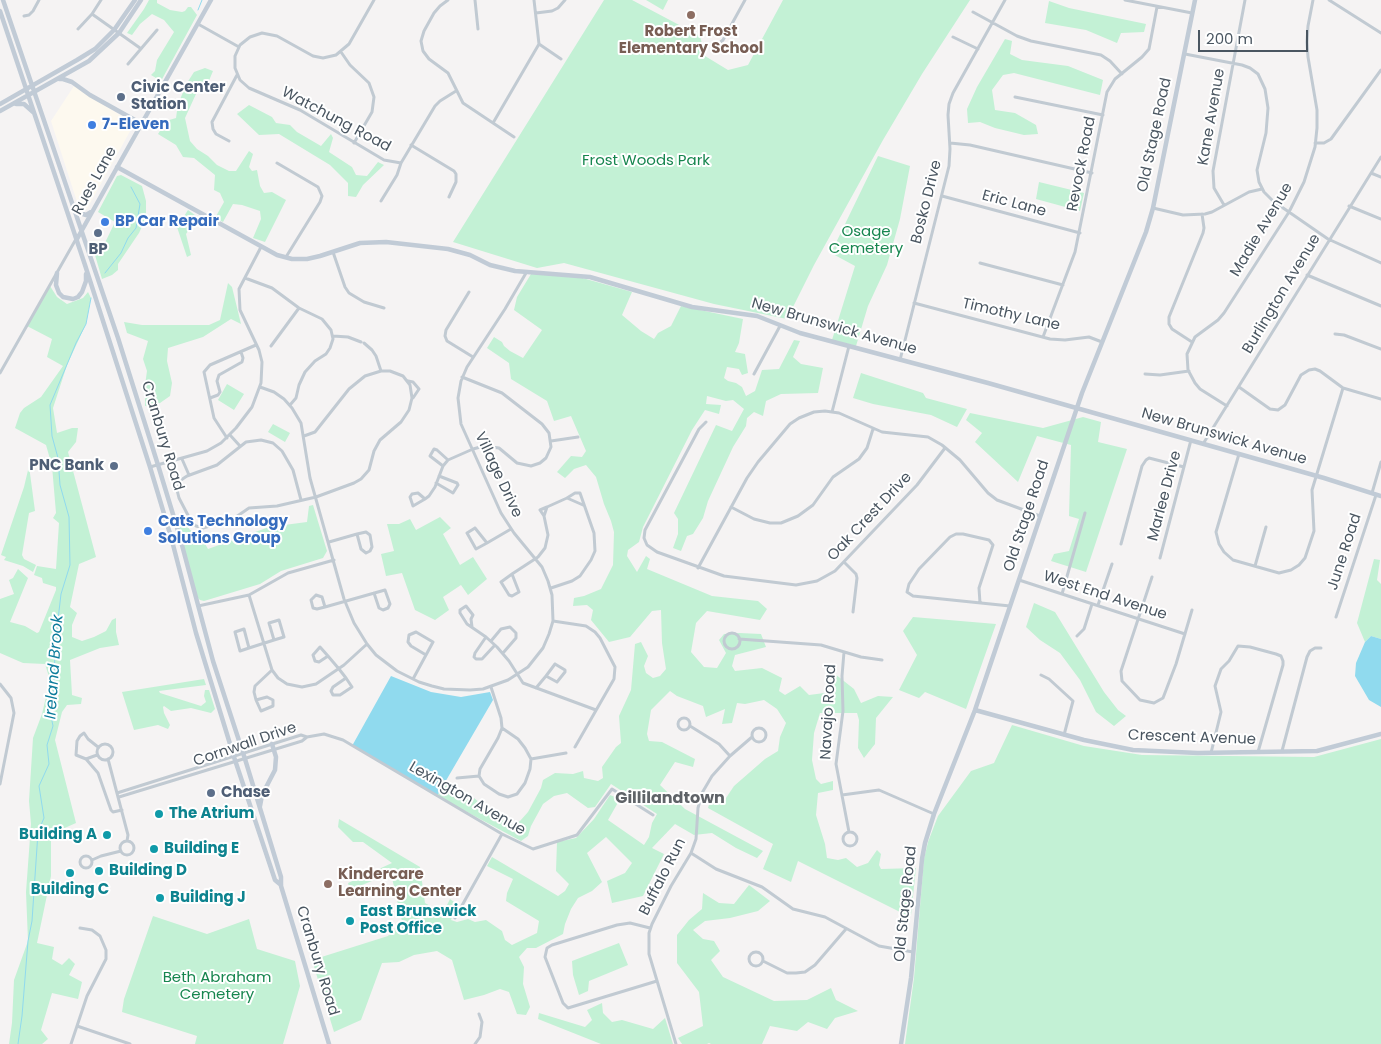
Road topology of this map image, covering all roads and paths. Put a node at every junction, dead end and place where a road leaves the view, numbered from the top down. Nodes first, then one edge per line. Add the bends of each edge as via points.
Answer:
1 (3, 0) edge
2 (40, 0) edge
3 (101, 0) edge
4 (135, 0) edge
5 (141, 0) edge
6 (211, 0) edge
7 (374, 0) edge
8 (448, 0) edge
9 (475, 0) edge
10 (534, 0) edge
11 (565, 0) edge
12 (745, 0) edge
13 (1005, 0) edge
14 (1125, 0) edge
15 (1195, 0) edge
16 (1245, 0) edge
17 (1314, 0) edge
18 (1329, 0) edge
19 (1157, 6) junction
20 (0, 11) edge
21 (536, 12) junction
22 (973, 12) dead end
23 (1193, 13) junction
24 (92, 14) junction
25 (24, 16) dead end
26 (992, 23) junction
27 (198, 24) junction
28 (78, 29) dead end
29 (478, 29) dead end
30 (157, 30) dead end
31 (116, 32) junction
32 (1381, 32) edge
33 (953, 37) dead end
34 (538, 44) junction
35 (716, 46) dead end
36 (239, 47) junction
37 (140, 48) junction
38 (978, 49) junction
39 (341, 52) junction
40 (1185, 54) junction
41 (561, 59) dead end
42 (1233, 63) junction
43 (128, 64) dead end
44 (1381, 70) edge
45 (1122, 74) junction
46 (237, 75) junction
47 (55, 80) junction
48 (32, 85) junction
49 (26, 89) junction
50 (456, 91) junction
51 (34, 92) junction
52 (28, 95) junction
53 (1015, 97) dead end
54 (0, 104) edge
55 (10, 106) junction
56 (0, 111) edge
57 (34, 112) junction
58 (1103, 115) junction
59 (493, 123) junction
60 (142, 124) junction
61 (514, 137) dead end
62 (229, 141) dead end
63 (354, 143) junction
64 (950, 143) junction
65 (1315, 143) junction
66 (411, 145) junction
67 (1381, 157) edge
68 (277, 163) dead end
69 (401, 164) junction
70 (117, 167) junction
71 (1092, 173) junction
72 (1371, 173) junction
73 (1381, 177) edge
74 (1262, 189) junction
75 (942, 196) junction
76 (449, 197) dead end
77 (381, 201) dead end
78 (1224, 205) junction
79 (73, 206) junction
80 (1349, 206) junction
81 (1153, 208) junction
82 (93, 209) junction
83 (1289, 212) junction
84 (1202, 214) junction
85 (1381, 219) edge
86 (82, 231) junction
87 (1080, 233) junction
88 (77, 239) junction
89 (1328, 240) junction
90 (261, 248) junction
91 (334, 252) junction
92 (286, 257) junction
93 (980, 263) dead end
94 (1381, 263) edge
95 (85, 265) junction
96 (57, 273) junction
97 (526, 273) junction
98 (1307, 274) junction
99 (245, 278) junction
100 (1063, 285) junction
101 (469, 292) dead end
102 (914, 303) junction
103 (1381, 306) edge
104 (300, 308) junction
105 (384, 308) dead end
106 (780, 326) junction
107 (1335, 334) dead end
108 (333, 336) junction
109 (1043, 337) junction
110 (1102, 342) junction
111 (1192, 342) junction
112 (256, 345) junction
113 (271, 346) dead end
114 (849, 346) junction
115 (1381, 349) edge
116 (241, 352) junction
117 (473, 357) junction
118 (900, 360) junction
119 (381, 371) junction
120 (1188, 371) junction
121 (0, 373) edge
122 (754, 374) dead end
123 (1145, 374) dead end
124 (462, 377) junction
125 (407, 381) junction
126 (260, 387) junction
127 (1239, 387) junction
128 (1342, 388) junction
129 (210, 398) junction
130 (412, 398) junction
131 (1381, 399) edge
132 (290, 405) junction
133 (1227, 406) junction
134 (1076, 408) junction
135 (832, 412) junction
136 (706, 422) dead end
137 (873, 430) junction
138 (304, 436) junction
139 (228, 437) junction
140 (578, 437) dead end
141 (1191, 440) junction
142 (551, 441) junction
143 (1203, 444) junction
144 (240, 446) junction
145 (945, 448) junction
146 (473, 449) junction
147 (1239, 454) junction
148 (182, 458) junction
149 (448, 460) junction
150 (1381, 462) edge
151 (158, 465) junction
152 (443, 466) junction
153 (150, 467) junction
154 (1184, 467) junction
155 (188, 476) junction
156 (439, 476) junction
157 (1316, 476) junction
158 (436, 483) junction
159 (1377, 495) edge
160 (316, 497) junction
161 (567, 498) junction
162 (425, 499) junction
163 (301, 500) junction
164 (583, 505) junction
165 (731, 507) junction
166 (1085, 513) dead end
167 (1040, 516) junction
168 (1266, 526) dead end
169 (511, 529) junction
170 (358, 534) junction
171 (329, 542) junction
172 (487, 543) junction
173 (1121, 544) dead end
174 (1160, 558) dead end
175 (535, 559) junction
176 (334, 560) junction
177 (844, 562) junction
178 (1112, 564) dead end
179 (1255, 566) junction
180 (698, 568) junction
181 (512, 574) junction
182 (1152, 577) dead end
183 (1019, 580) junction
184 (551, 588) junction
185 (374, 593) junction
186 (1062, 594) junction
187 (249, 595) junction
188 (345, 601) junction
189 (980, 602) junction
190 (1092, 604) junction
191 (1098, 605) junction
192 (197, 606) junction
193 (1010, 606) junction
194 (325, 607) junction
195 (1192, 610) dead end
196 (853, 612) dead end
197 (1336, 617) dead end
198 (1137, 619) junction
199 (553, 621) junction
200 (472, 627) junction
201 (1185, 634) junction
202 (1077, 636) dead end
203 (486, 637) junction
204 (739, 639) junction
205 (274, 640) junction
206 (491, 641) junction
207 (262, 644) junction
208 (367, 644) junction
209 (495, 645) junction
210 (249, 648) junction
211 (1322, 648) dead end
212 (844, 652) junction
213 (503, 653) junction
214 (426, 655) junction
215 (328, 656) junction
216 (882, 660) dead end
217 (339, 668) junction
218 (272, 670) junction
219 (517, 675) junction
220 (546, 676) junction
221 (1041, 676) dead end
222 (346, 678) junction
223 (413, 679) junction
224 (0, 684) edge
225 (491, 686) junction
226 (536, 688) junction
227 (256, 700) junction
228 (596, 710) junction
229 (975, 710) junction
230 (690, 726) junction
231 (502, 728) junction
232 (1381, 734) edge
233 (1064, 735) junction
234 (307, 736) joint
235 (752, 737) junction
236 (273, 747) junction
237 (575, 747) dead end
238 (98, 748) junction
239 (1258, 752) junction
240 (1282, 752) junction
241 (566, 753) dead end
242 (1211, 753) junction
243 (97, 755) junction
244 (244, 756) junction
245 (730, 756) junction
246 (86, 759) junction
247 (235, 759) junction
248 (531, 759) junction
249 (108, 760) junction
250 (479, 776) junction
251 (457, 778) dead end
252 (0, 784) edge
253 (118, 795) junction
254 (842, 795) junction
255 (122, 810) junction
256 (260, 810) junction
257 (934, 814) junction
258 (652, 815) dead end
259 (849, 832) junction
260 (502, 834) junction
261 (127, 841) junction
262 (120, 851) junction
263 (691, 853) junction
264 (92, 860) dead end
265 (281, 885) junction
266 (456, 918) dead end
267 (80, 928) dead end
268 (650, 928) junction
269 (846, 929) junction
270 (913, 952) junction
271 (763, 961) junction
272 (657, 981) junction
273 (480, 1014) dead end
274 (77, 1026) junction
275 (71, 1044) edge
276 (130, 1044) edge
277 (329, 1044) edge
278 (475, 1044) edge
279 (676, 1044) edge
280 (901, 1044) edge

1 - 48 main road, Cranbury Road
2 - 25 street via 33,11
3 - 24 street
4 - 31 main road
5 - 31 main road
6 - 27 main road, Rues Lane
7 - 39 street
8 - 50 street via 429,22 422,36 422,46 429,59 448,73
9 - 29 street
10 - 21 street
11 - 21 street via 552,11
12 - 35 street via 723,40
13 - 26 street, Bosko Drive
14 - 19 street
15 - 23 main road, Old Stage Road
16 - 42 street, Kane Avenue
17 - 65 street, Madie Avenue via 1307,42 1318,110
18 - 32 street
19 - 23 street
19 - 45 street, Revock Road via 1149,49
20 - 49 main road, Cranbury Road
21 - 34 street
22 - 26 street
23 - 40 main road, Old Stage Road
24 - 28 street
24 - 31 street
26 - 38 street, Bosko Drive
26 - 45 street via 1031,41 1101,55
27 - 36 street
27 - 60 main road, Rues Lane
30 - 37 street
31 - 37 street
31 - 47 main road via 89,61
31 - 48 main road via 86,55
33 - 38 street
34 - 41 street
34 - 59 street
36 - 39 street via 250,37 265,33 316,57 330,57
36 - 46 street via 234,62
37 - 43 street
38 - 64 street, Bosko Drive via 950,104
39 - 63 street via 369,84 374,97 372,112
40 - 42 street
40 - 81 main road, Old Stage Road
42 - 74 street via 1255,72 1266,89 1268,121 1257,170
42 - 78 street, Kane Avenue via 1213,171 1214,188
44 - 65 street via 1331,139
45 - 58 street, Revock Road via 1109,89
46 - 62 street via 212,122 216,134
46 - 63 street, Watchung Road via 249,88 300,110
47 - 51 main road
47 - 60 main road via 72,82
48 - 49 main road
48 - 51 main road, Cranbury Road
49 - 52 main road, Cranbury Road
49 - 54 main road
50 - 59 street via 463,103
50 - 66 street via 435,106
51 - 52 main road
51 - 79 main road, Cranbury Road
52 - 55 main road
52 - 57 main road, Cranbury Road
53 - 58 street
55 - 56 main road
55 - 57 main road via 22,104
57 - 88 main road, Cranbury Road
58 - 71 street, Revock Road
59 - 61 street
60 - 70 main road, Rues Lane
63 - 69 street, Watchung Road via 384,160
64 - 71 street
64 - 75 street, Bosko Drive
65 - 83 street, Madie Avenue via 1304,182
66 - 69 street
66 - 76 street via 454,171 457,178
67 - 72 street, Burlington Avenue
68 - 92 street via 318,187 322,196
69 - 77 street
70 - 82 main road, Rues Lane
70 - 90 main road, New Brunswick Avenue
71 - 87 street, Revock Road
72 - 73 street
72 - 80 street, Burlington Avenue
74 - 78 street
74 - 83 street
75 - 87 street, Eric Lane
75 - 102 street, Bosko Drive
78 - 84 street
79 - 82 main road via 83,214
79 - 86 main road, Cranbury Road
80 - 85 street
80 - 89 street, Burlington Avenue
81 - 84 street via 1182,215
81 - 110 main road, Old Stage Road
82 - 86 main road, Rues Lane
83 - 89 street
83 - 111 street, Madie Avenue via 1224,313
84 - 111 street via 1203,234 1169,317 1172,329
86 - 88 main road, Rues Lane
86 - 151 main road, Cranbury Road
87 - 100 street, Revock Road
88 - 95 main road, Cranbury Road
88 - 96 street, Rues Lane
89 - 94 street
89 - 98 street, Burlington Avenue
90 - 92 main road, New Brunswick Avenue
90 - 99 street
91 - 92 main road, New Brunswick Avenue via 307,259
91 - 97 main road, New Brunswick Avenue via 378,242 436,247 459,252 502,269
91 - 105 street via 349,293
93 - 100 street
95 - 96 main road via 85,286 76,298 66,298 58,293
95 - 153 main road, Cranbury Road
96 - 121 street, Rues Lane
97 - 106 main road, New Brunswick Avenue via 590,277 692,307 756,316
97 - 117 street, Village Drive
98 - 103 street
98 - 127 street, Burlington Avenue
99 - 104 street via 272,288
99 - 112 street via 239,289 240,310
100 - 109 street, Revock Road
101 - 117 street via 445,336 447,341
102 - 109 street, Timothy Lane
102 - 118 street, Bosko Drive
104 - 108 street via 324,320
104 - 113 street
106 - 114 main road, New Brunswick Avenue
106 - 122 street
107 - 115 street
108 - 119 street via 362,342 376,356
108 - 132 street via 328,352 305,372 296,398
109 - 110 street, Timothy Lane via 1065,340 1089,337
110 - 134 main road, Old Stage Road
111 - 120 street via 1187,354
112 - 116 street
112 - 126 street via 262,362
114 - 118 main road, New Brunswick Avenue
114 - 135 street
116 - 129 street via 242,362 219,375 220,392
116 - 129 street via 206,369 204,378
117 - 124 street, Village Drive
118 - 134 main road, New Brunswick Avenue
119 - 125 street via 398,373
119 - 138 street via 358,381 315,432
120 - 123 street
120 - 133 street via 1200,389
124 - 142 street via 502,393 546,427
124 - 146 street, Village Drive via 459,412
125 - 130 street
125 - 130 street via 419,389
126 - 132 street, Village Drive via 274,392
126 - 139 street via 252,407
127 - 128 street via 1274,410 1285,405 1301,375 1309,370 1320,371
127 - 133 street, Burlington Avenue
128 - 131 street
128 - 157 street
129 - 139 street via 214,418
130 - 160 street via 401,422 377,445 371,465 361,479
132 - 138 street, Village Drive
133 - 143 street, Burlington Avenue
134 - 141 main road, New Brunswick Avenue
134 - 167 main road, Old Stage Road
135 - 137 street
135 - 165 street via 809,413 790,424 758,462
136 - 180 street, Oak Crest Drive via 699,429 644,530 645,541 652,550
137 - 145 street via 920,435
137 - 165 street via 870,442 859,459 833,477 813,505 798,516 781,523 770,523 746,516
138 - 160 street, Village Drive
139 - 144 street
139 - 148 street via 207,451
140 - 142 street
141 - 143 main road, New Brunswick Avenue
141 - 154 street, Marlee Drive
142 - 146 street via 546,458 531,466 517,463 499,448 484,446
143 - 147 main road, New Brunswick Avenue
144 - 155 street via 217,465
144 - 163 street via 261,440 278,447 293,470
145 - 167 street via 997,500
145 - 177 street, Oak Crest Drive via 917,484
146 - 149 street
146 - 169 street, Village Drive
147 - 157 main road, New Brunswick Avenue
147 - 179 street via 1216,535 1220,547 1233,560
148 - 151 street
148 - 155 street
149 - 152 street
149 - 152 street via 436,449 430,454
150 - 159 street, June Road
151 - 153 street
151 - 192 main road, Cranbury Road
152 - 156 street
153 - 247 main road, Cranbury Road
154 - 173 street via 1149,458 1146,460
154 - 174 street, Marlee Drive
155 - 163 street via 179,483 178,494 191,521 200,528 233,519 249,508
156 - 158 street
156 - 158 street via 458,485 453,492
157 - 159 main road, New Brunswick Avenue
157 - 179 street via 1311,498 1314,532 1303,561 1282,573
158 - 162 street
159 - 197 street, June Road
160 - 163 street
160 - 171 street, Village Drive
161 - 164 street
161 - 164 street via 580,493
161 - 175 street via 547,507 544,516 547,541
162 - 162 street via 413,506 410,497 418,493
164 - 184 street via 594,533 591,560 584,572 572,581
165 - 180 street
166 - 186 street
167 - 183 main road, Old Stage Road
168 - 179 street
169 - 172 street
169 - 175 street, Village Drive
170 - 170 street via 368,533 370,551 362,551
170 - 171 street
171 - 176 street, Village Drive
172 - 172 street via 475,549 467,533 476,528
175 - 181 street
175 - 184 street, Village Drive
176 - 187 street via 288,573
176 - 188 street, Village Drive
177 - 180 street, Oak Crest Drive via 823,578 796,585 724,576
177 - 196 street via 857,578
178 - 191 street
181 - 181 street via 501,582 512,596 519,592
182 - 198 street
183 - 186 street, West End Avenue
183 - 193 main road, Old Stage Road
184 - 199 street, Village Drive
185 - 185 street via 385,590 390,604 388,608 379,608
185 - 188 street
186 - 190 street, West End Avenue
187 - 192 street
187 - 207 street
188 - 194 street
188 - 208 street, Village Drive
189 - 189 street via 913,596 907,592 919,569 950,537 963,534 989,540 993,545 979,588
189 - 193 street
190 - 191 street, West End Avenue
190 - 202 street via 1084,629
191 - 198 street, West End Avenue
192 - 244 main road, Cranbury Road
193 - 229 main road, Old Stage Road
194 - 194 street via 313,608 312,598 320,595
195 - 201 street
198 - 201 street, West End Avenue
198 - 201 street via 1121,671 1122,681 1140,700 1154,703 1163,698
199 - 219 street, Village Drive via 539,655
199 - 228 street via 591,628 613,662 614,679
200 - 200 street via 460,613 466,606 473,615
200 - 203 street
203 - 206 street
203 - 209 street via 474,653 476,659 482,659
204 - 204 street via 735,634 729,634 724,644 735,649
204 - 212 street via 815,644
205 - 205 street via 284,637 279,620 269,623
205 - 207 street
206 - 209 street
206 - 213 street via 501,629 510,627 516,638
207 - 210 street
207 - 218 street
208 - 217 street
208 - 223 street, Village Drive via 386,663
209 - 213 street
210 - 210 street via 240,651 235,632 244,629
211 - 240 street via 1310,651 1307,657
212 - 216 street
212 - 254 street, Navajo Road via 836,764
213 - 219 street
214 - 214 street via 433,642 418,633 411,634 409,644
214 - 223 street
215 - 215 street via 322,662 315,661 314,653 320,647
215 - 217 street
217 - 218 street via 320,682 302,687 284,682
217 - 222 street
218 - 227 street via 255,686
219 - 225 street, Village Drive
219 - 226 street via 523,683
220 - 220 street via 555,664 565,670 557,682
220 - 226 street
221 - 233 street via 1049,679 1073,701
222 - 222 street via 333,688 333,695 340,695 352,687
223 - 225 street, Village Drive via 457,690
224 - 252 street via 11,698 14,713
225 - 231 street
226 - 228 street
227 - 227 street via 262,711 274,704 268,697
228 - 237 street
229 - 233 main road, Crescent Avenue
229 - 257 main road, Old Stage Road
230 - 230 street via 687,718 678,722 681,729
230 - 245 street via 719,744
231 - 248 street via 518,739
231 - 250 street
232 - 240 main road, Crescent Avenue via 1317,751
233 - 242 main road, Crescent Avenue via 1133,750
234 - 236 street, Cornwall Drive via 302,741
234 - 260 street, Lexington Avenue via 324,734 343,740
235 - 235 street, Buffalo Run via 761,742 766,733 762,728 756,728
235 - 245 street, Buffalo Run
236 - 244 street, Cornwall Drive
236 - 256 main road via 275,770 262,795
238 - 243 street
238 - 246 street via 84,733 80,736 76,755
238 - 249 street via 105,744 112,748 112,756
239 - 240 main road, Crescent Avenue
239 - 242 main road, Crescent Avenue
239 - 242 street via 1284,665 1281,656 1238,646 1221,668 1215,686 1221,712
241 - 248 street
243 - 246 street
243 - 249 street
244 - 247 street, Cornwall Drive
244 - 256 main road, Cranbury Road
245 - 263 street, Buffalo Run via 702,793
246 - 255 street via 98,773 111,810
247 - 253 street, Cornwall Drive
247 - 265 main road, Cranbury Road via 275,880
248 - 250 street via 525,783 512,797 499,794 484,784
249 - 253 street
250 - 251 street
253 - 255 street
254 - 257 street via 878,790
254 - 259 street, Navajo Road
255 - 261 street
256 - 265 main road, Cranbury Road
257 - 270 main road, Old Stage Road via 922,860
258 - 260 street, Lexington Avenue via 612,789 577,835 533,849
259 - 259 street via 842,839 849,846 855,844 856,839
260 - 266 street
261 - 262 street via 121,844
261 - 262 street via 134,844 134,853 126,856
262 - 264 street
263 - 268 street, Buffalo Run
263 - 269 street via 716,869 762,887 793,909 819,915
265 - 277 main road, Cranbury Road
267 - 274 street via 92,930 100,936 106,959 87,996
268 - 272 street, Buffalo Run via 648,948
268 - 272 street via 630,923 617,925 552,945 545,957 562,1003 568,1008
269 - 270 street via 879,946
269 - 271 street via 804,972 787,972
270 - 280 main road, Old Stage Road
271 - 271 street via 758,952 754,952 749,960 758,966
272 - 279 street, Buffalo Run
273 - 278 street via 480,1036
274 - 275 street
274 - 276 street

